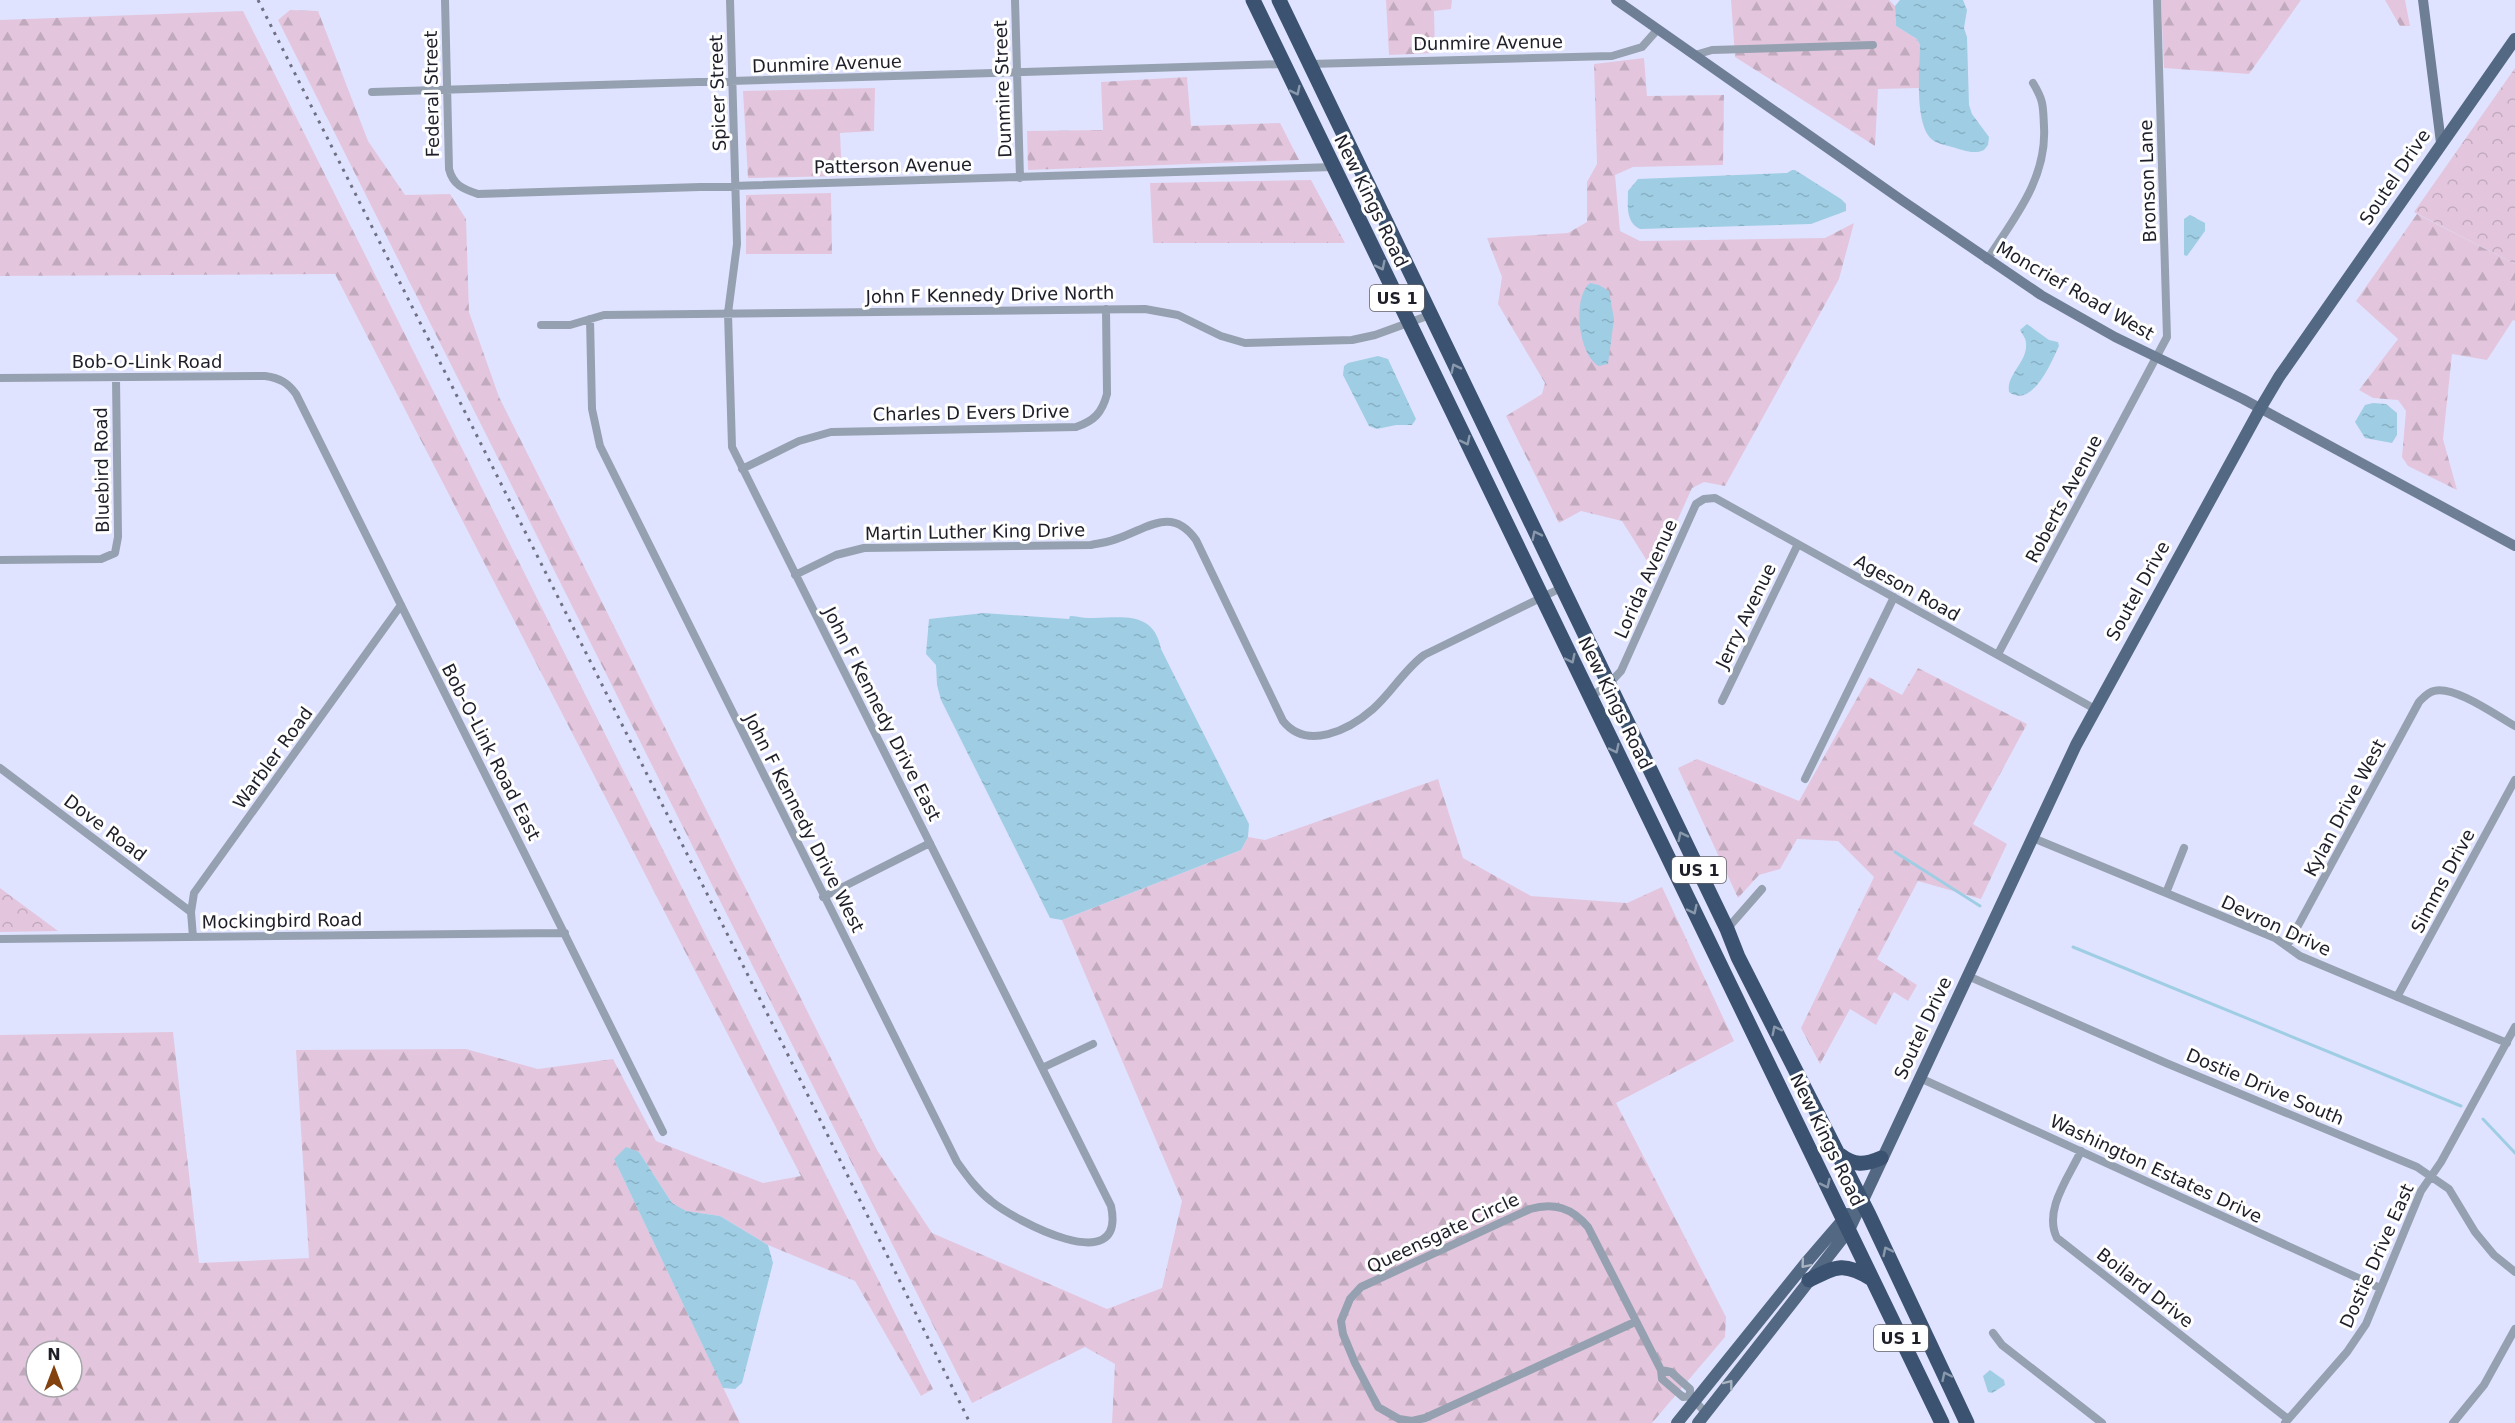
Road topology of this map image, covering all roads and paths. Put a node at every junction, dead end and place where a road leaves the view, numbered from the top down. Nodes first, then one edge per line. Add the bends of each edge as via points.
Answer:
1 (445, 0) edge
2 (730, 0) edge
3 (1015, 0) edge
4 (1253, 0) edge
5 (1279, 0) edge
6 (1616, 0) edge
7 (2157, 0) edge
8 (2423, 0) edge
9 (1658, 29) junction
10 (2515, 39) edge
11 (1873, 45) dead end
12 (1695, 55) junction
13 (1283, 64) junction
14 (1310, 64) junction
15 (1017, 72) junction
16 (733, 82) junction
17 (2033, 83) dead end
18 (447, 90) junction
19 (372, 92) dead end
20 (2441, 142) junction
21 (1333, 167) junction
22 (1020, 178) junction
23 (457, 185) joint
24 (736, 186) junction
25 (1987, 260) junction
26 (1106, 309) junction
27 (728, 314) junction
28 (1430, 315) junction
29 (590, 319) junction
30 (1409, 323) junction
31 (541, 325) dead end
32 (2157, 358) junction
33 (0, 378) edge
34 (116, 378) junction
35 (291, 387) joint
36 (2260, 409) junction
37 (742, 469) junction
38 (1704, 499) joint
39 (1798, 544) junction
40 (2515, 546) edge
41 (0, 560) edge
42 (795, 575) junction
43 (1561, 588) junction
44 (1541, 597) junction
45 (1894, 597) junction
46 (401, 605) junction
47 (1998, 654) junction
48 (1608, 684) junction
49 (1590, 697) junction
50 (1722, 701) dead end
51 (2095, 709) junction
52 (2515, 726) edge
53 (0, 768) edge
54 (1805, 779) dead end
55 (2515, 780) edge
56 (2033, 838) junction
57 (930, 843) junction
58 (2184, 848) dead end
59 (1762, 889) dead end
60 (2166, 893) junction
61 (823, 897) junction
62 (191, 912) junction
63 (1727, 929) junction
64 (565, 933) junction
65 (193, 937) junction
66 (0, 939) edge
67 (2287, 946) junction
68 (1738, 957) junction
69 (1718, 961) junction
70 (1968, 976) junction
71 (2397, 997) junction
72 (2515, 1027) edge
73 (2507, 1042) junction
74 (1092, 1044) dead end
75 (1042, 1068) junction
76 (1920, 1078) junction
77 (663, 1132) dead end
78 (2081, 1151) junction
79 (1839, 1155) junction
80 (1881, 1158) junction
81 (2431, 1176) junction
82 (1862, 1200) junction
83 (1846, 1225) junction
84 (1109, 1231) joint
85 (2515, 1272) edge
86 (1872, 1279) junction
87 (1809, 1280) junction
88 (2380, 1288) junction
89 (1635, 1322) junction
90 (2515, 1329) edge
91 (1993, 1333) dead end
92 (1693, 1398) junction
93 (1702, 1418) edge
94 (2287, 1421) edge
95 (1677, 1423) edge
96 (1942, 1423) edge
97 (1967, 1423) edge
98 (2102, 1423) edge
99 (2453, 1423) edge

1 - 18 street, Federal Street
2 - 16 street, Spicer Street
3 - 15 street, Dunmire Street
4 - 13 highway, New Kings Road / US 1
5 - 14 highway, New Kings Road / US 1
6 - 9 main road, Moncrief Road West
7 - 32 street, Bronson Lane via 2168,337
8 - 20 main road
9 - 12 main road, Moncrief Road West
9 - 14 street, Dunmire Avenue via 1642,47 1612,56
10 - 20 main road, Soutel Drive
11 - 12 street via 1712,50
12 - 25 main road, Moncrief Road West
13 - 15 street, Dunmire Avenue
13 -> 21 highway, New Kings Road / US 1
14 - 28 highway, New Kings Road / US 1
15 - 16 street, Dunmire Avenue
15 - 22 street, Dunmire Street
16 - 18 street, Dunmire Avenue
16 - 24 street, Spicer Street
17 - 25 street via 2043,99 2042,161 2023,206
18 - 19 street, Dunmire Avenue
18 - 23 street, Federal Street via 449,169
20 - 36 main road, Soutel Drive
21 - 22 street, Patterson Avenue
21 -> 30 highway, New Kings Road / US 1
22 - 24 street, Patterson Avenue
23 - 24 street, Patterson Avenue via 478,194
24 - 27 street, John F Kennedy Drive East via 737,244
25 - 32 main road, Moncrief Road West via 2041,295
26 - 27 street, John F Kennedy Drive North
26 - 30 street, John F Kennedy Drive North via 1162,311 1245,342 1352,340
26 - 37 street, Charles D Evers Drive via 1107,394 1097,417 1086,424 831,432 799,441
27 - 29 street, John F Kennedy Drive North via 604,315
27 - 37 street, John F Kennedy Drive East via 730,440
28 - 30 street, John F Kennedy Drive North
43 -> 28 highway, New Kings Road / US 1
29 - 31 street, John F Kennedy Drive North
29 - 61 street, John F Kennedy Drive West via 592,409 600,446
30 -> 44 highway, New Kings Road / US 1
32 - 36 main road, Moncrief Road West
32 - 47 street, Roberts Avenue
33 - 34 street, Bob-O-Link Road
34 - 35 street, Bob-O-Link Road via 265,376
34 - 41 street, Bluebird Road via 115,553 101,559
35 - 46 street, Bob-O-Link Road East
36 - 40 main road, Moncrief Road West
36 - 51 main road, Soutel Drive
37 - 42 street, John F Kennedy Drive East
38 - 39 street, Ageson Road via 1715,498
38 - 48 street, Lorida Avenue via 1696,504 1621,671
39 - 45 street, Ageson Road
39 - 50 street, Jerry Avenue
42 - 44 street, Martin Luther King Drive via 836,555 864,548 1091,545 1151,524 1181,525 1196,540 1284,720 1295,732 1314,737 1325,736 1368,713 1424,655
42 - 57 street, John F Kennedy Drive East
43 - 44 street, Martin Luther King Drive
43 - 48 highway, New Kings Road / US 1
44 -> 49 highway, New Kings Road / US 1
45 - 47 street, Ageson Road
45 - 54 street
46 - 62 street, Warbler Road via 194,893
46 - 64 street, Bob-O-Link Road East
47 - 51 street, Ageson Road
48 - 49 street, Lorida Avenue
63 -> 48 highway, New Kings Road / US 1
49 -> 69 highway, New Kings Road / US 1
51 - 56 main road, Soutel Drive
52 - 67 street, Kylan Drive West via 2454,692 2435,690 2426,694
53 - 62 street, Dove Road
55 - 71 street, Simms Drive
56 - 60 street, Devron Drive
56 - 70 main road, Soutel Drive
57 - 61 street
57 - 75 street, John F Kennedy Drive East
58 - 60 street
59 - 63 street
60 - 67 street, Devron Drive
61 - 84 street, John F Kennedy Drive West via 957,1162 973,1184 1021,1220 1073,1241 1096,1243
62 - 65 street, Warbler Road
63 - 68 highway, New Kings Road / US 1
64 - 65 street, Mockingbird Road
64 - 77 street, Bob-O-Link Road East
65 - 66 street, Mockingbird Road
67 - 71 street, Devron Drive via 2300,956
68 - 69 street
79 -> 68 highway, New Kings Road / US 1
69 -> 83 highway, New Kings Road / US 1
70 - 76 main road, Soutel Drive
70 - 81 street, Dostie Drive South
71 - 73 street, Devron Drive
72 - 73 street, Dostie Drive East
73 - 81 street, Dostie Drive East
74 - 75 street
75 - 84 street, John F Kennedy Drive East via 1111,1206 1113,1224
76 - 78 street, Washington Estates Drive
76 - 80 main road, Soutel Drive
78 - 88 street, Washington Estates Drive
78 - 94 street, Boilard Drive via 2052,1216 2057,1238
79 - 80 highway via 1857,1164
79 - 82 highway, New Kings Road / US 1
80 - 82 main road, Soutel Drive
81 - 85 street, Dostie Drive South via 2449,1190 2494,1255
81 - 88 street, Dostie Drive East
82 - 83 main road, Soutel Drive
97 -> 82 highway, New Kings Road / US 1
83 - 86 highway, New Kings Road / US 1
83 - 87 main road, Soutel Drive
83 -> 92 main road, Soutel Drive
86 - 87 highway via 1846,1267 1835,1267
86 - 96 highway, New Kings Road / US 1
93 -> 87 main road, Soutel Drive
88 - 94 street, Dostie Drive East via 2366,1324 2348,1352
89 - 89 street, Queensgate Circle via 1588,1227 1570,1210 1553,1206 1530,1209 1361,1287 1350,1299 1341,1321 1343,1335 1378,1407 1389,1415 1412,1421
89 - 92 street, Queensgate Circle via 1662,1379 1683,1397
90 - 99 street via 2484,1385
91 - 98 street via 2002,1345
92 - 93 street
92 - 95 main road, Soutel Drive

